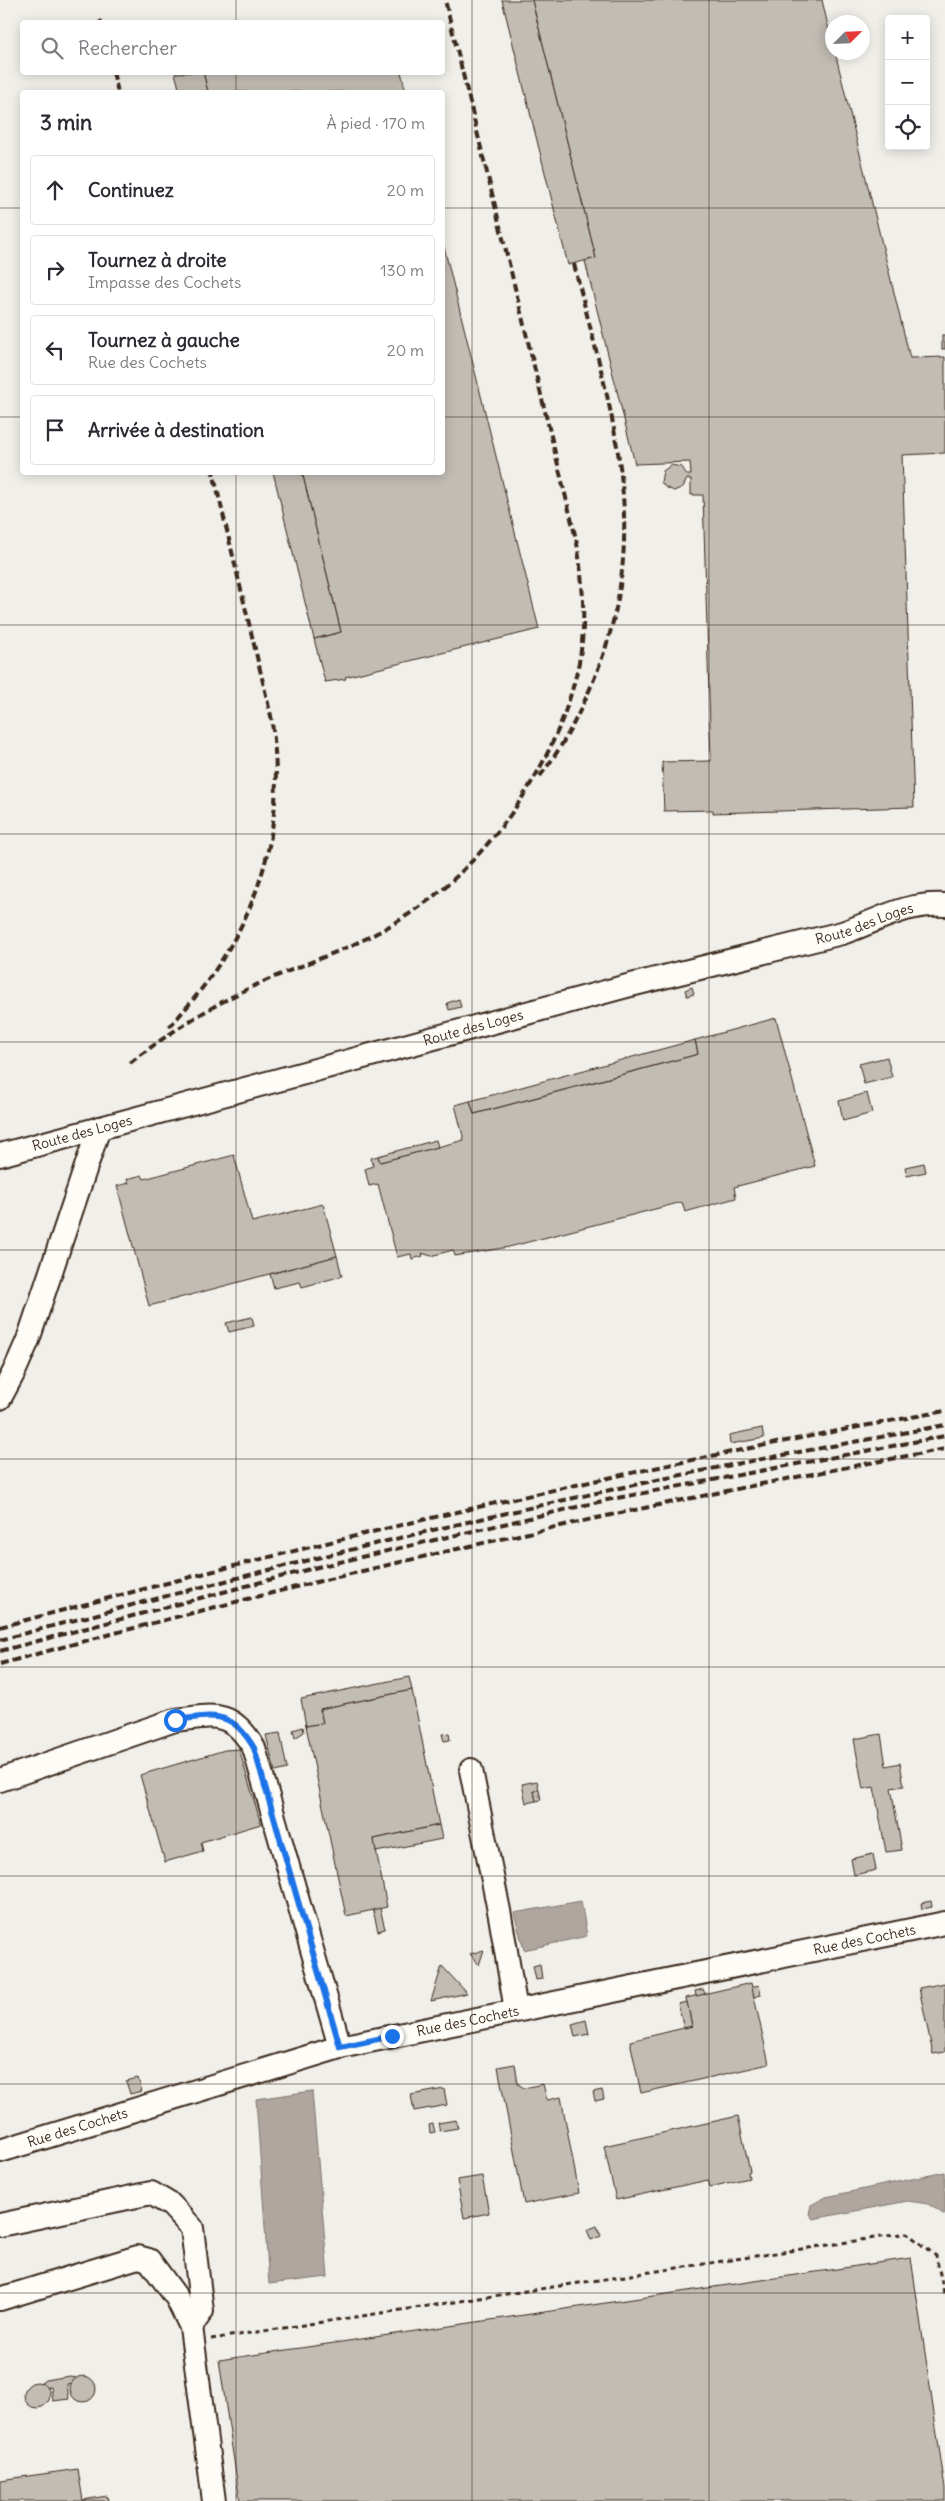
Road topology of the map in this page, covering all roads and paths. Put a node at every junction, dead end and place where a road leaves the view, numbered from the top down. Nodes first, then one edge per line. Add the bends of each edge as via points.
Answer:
1 (945, 905) edge
2 (99, 1128) junction
3 (0, 1155) edge
4 (3, 1389) edge
5 (471, 1770) dead end
6 (0, 1780) edge
7 (945, 1923) edge
8 (516, 2010) junction
9 (340, 2047) junction
10 (0, 2151) edge
11 (0, 2224) edge
12 (945, 2297) edge
13 (0, 2299) edge
14 (192, 2334) junction
15 (214, 2501) edge

1 - 2 street, Route des Loges via 907,908 842,933 627,986
2 - 3 street, Route des Loges
2 - 4 street via 31,1331
5 - 8 street
6 - 9 street via 175,1720 203,1716 224,1718 237,1724 254,1748
7 - 8 street, Rue des Cochets
8 - 9 street, Rue des Cochets
9 - 10 street, Rue des Cochets
11 - 14 street via 150,2193 171,2204 192,2228 202,2311
12 - 14 path via 936,2256 907,2233
13 - 14 street via 138,2257 149,2260 177,2298
14 - 15 street

